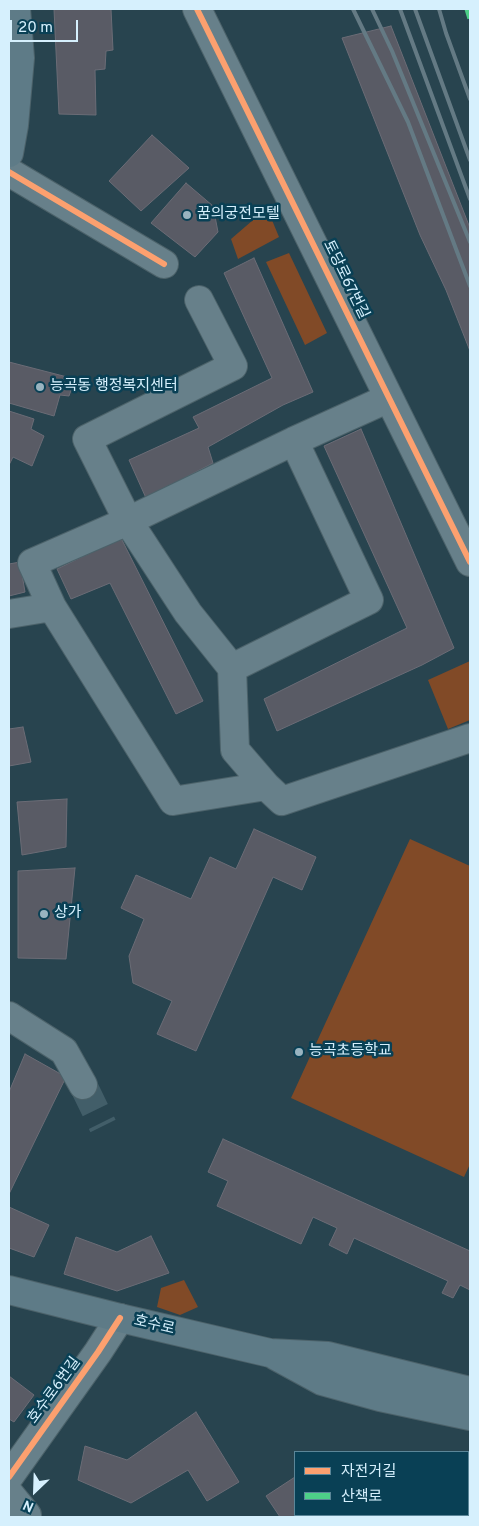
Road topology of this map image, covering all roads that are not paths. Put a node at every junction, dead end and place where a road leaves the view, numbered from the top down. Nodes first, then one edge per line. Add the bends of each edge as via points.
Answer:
1 (16, 9) edge
2 (197, 9) edge
3 (12, 124) edge
4 (9, 153) edge
5 (9, 172) edge
6 (164, 264) dead end
7 (198, 300) dead end
8 (389, 398) junction
9 (294, 441) junction
10 (128, 521) junction
11 (470, 562) edge
12 (52, 607) junction
13 (9, 614) edge
14 (232, 668) junction
15 (470, 738) edge
16 (266, 786) junction
17 (9, 1016) edge
18 (83, 1086) tunnel mouth
19 (9, 1290) edge
20 (120, 1318) junction
21 (270, 1353) junction
22 (470, 1391) edge
23 (470, 1416) edge
24 (9, 1477) edge
25 (9, 1493) edge
26 (27, 1515) dead end

1 - 3 main road via 20,58
2 - 8 street, 토당로67번길
3 - 4 main road
5 - 6 street
7 - 10 street via 233,366 86,439
8 - 9 street
8 - 11 street, 토당로67번길
9 - 10 street
9 - 14 street via 369,600
10 - 12 street via 32,562
10 - 14 street via 188,613
12 - 13 street
12 - 16 street via 173,801
14 - 16 street via 236,750
15 - 16 street via 282,801
17 - 18 street via 64,1051
19 - 20 main road, 호수로
20 - 21 main road, 호수로
20 - 24 street, 호수로6번길
21 - 22 main road, 호수로 via 328,1356
21 - 23 main road, 호수로 via 322,1382
25 - 26 street

